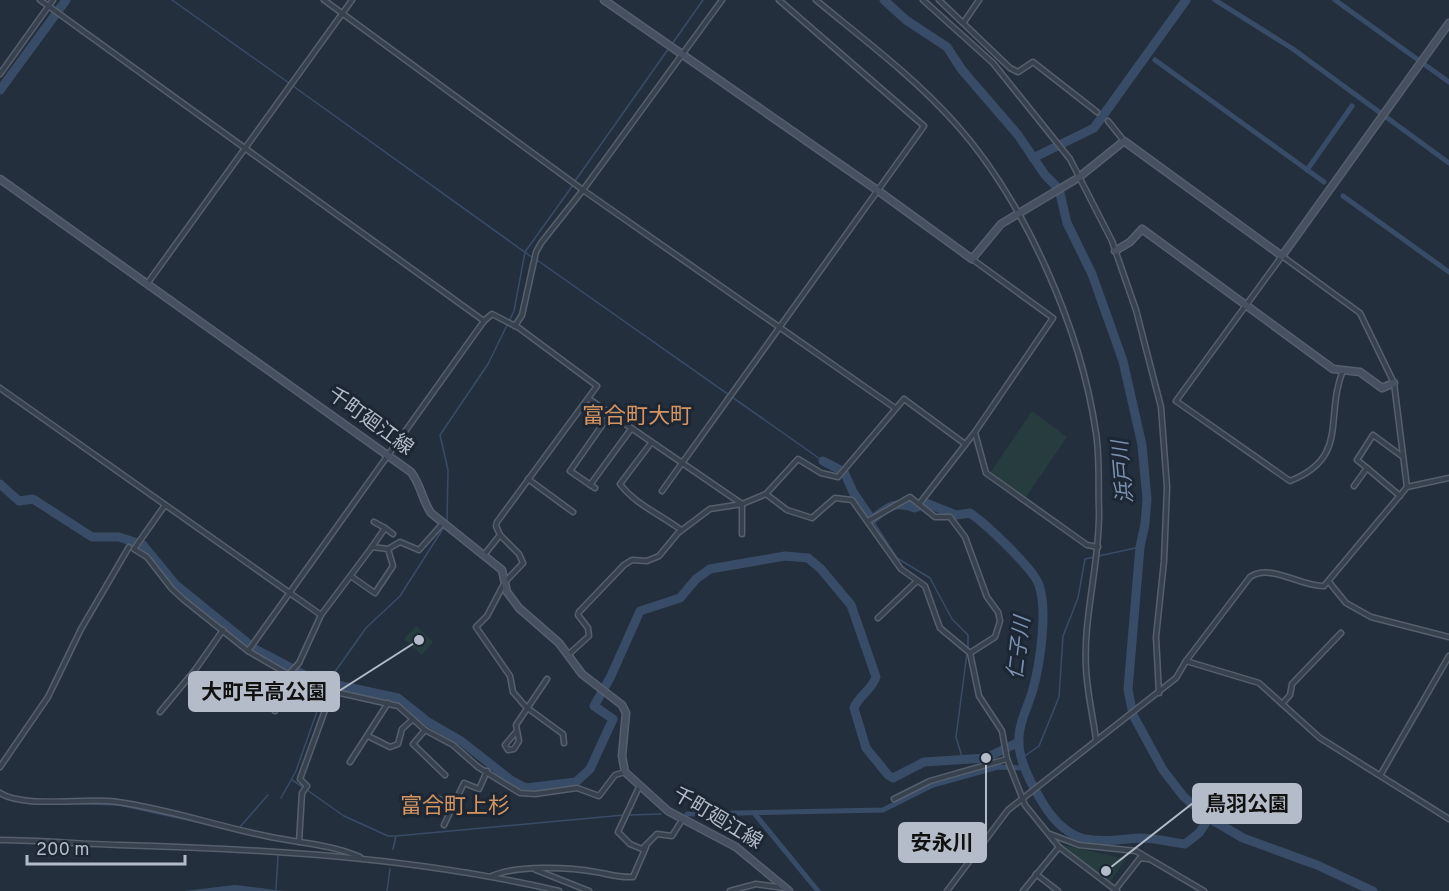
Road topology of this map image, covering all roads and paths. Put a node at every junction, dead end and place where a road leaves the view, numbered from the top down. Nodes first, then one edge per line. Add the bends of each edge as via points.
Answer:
1 (40, 0) edge
2 (53, 0) edge
3 (324, 0) edge
4 (352, 0) edge
5 (604, 0) edge
6 (722, 0) edge
7 (779, 0) edge
8 (816, 0) edge
9 (923, 0) edge
10 (939, 0) edge
11 (980, 0) edge
12 (48, 6) junction
13 (343, 14) junction
14 (964, 22) junction
15 (1449, 23) edge
16 (680, 54) junction
17 (0, 74) edge
18 (1097, 112) dead end
19 (1108, 121) dead end
20 (1124, 141) junction
21 (245, 148) junction
22 (1078, 178) junction
23 (0, 179) edge
24 (583, 190) junction
25 (878, 190) junction
26 (1019, 214) junction
27 (1115, 251) junction
28 (1282, 256) junction
29 (972, 259) junction
30 (146, 284) junction
31 (1247, 304) junction
32 (484, 321) junction
33 (515, 326) junction
34 (781, 326) junction
35 (1344, 370) junction
36 (1394, 383) junction
37 (0, 388) edge
38 (589, 399) junction
39 (895, 408) junction
40 (610, 414) junction
41 (631, 429) junction
42 (975, 432) junction
43 (651, 442) junction
44 (965, 444) junction
45 (389, 454) junction
46 (1404, 458) junction
47 (682, 465) junction
48 (1367, 468) junction
49 (1449, 478) edge
50 (528, 479) junction
51 (590, 485) junction
52 (1354, 486) dead end
53 (1407, 487) junction
54 (596, 488) dead end
55 (662, 491) dead end
56 (766, 494) junction
57 (1400, 496) junction
58 (920, 503) junction
59 (742, 504) junction
60 (165, 505) junction
61 (573, 512) dead end
62 (868, 520) junction
63 (374, 522) dead end
64 (443, 523) junction
65 (385, 528) junction
66 (681, 530) junction
67 (393, 534) dead end
68 (742, 534) dead end
69 (500, 535) junction
70 (372, 547) junction
71 (1098, 547) junction
72 (131, 548) junction
73 (388, 549) junction
74 (484, 555) junction
75 (352, 578) junction
76 (917, 581) junction
77 (505, 582) junction
78 (1329, 582) junction
79 (288, 593) junction
80 (321, 615) junction
81 (878, 618) dead end
82 (223, 629) junction
83 (1341, 633) dead end
84 (1449, 637) edge
85 (248, 651) junction
86 (970, 653) junction
87 (569, 654) junction
88 (1449, 656) edge
89 (1186, 661) junction
90 (289, 675) junction
91 (548, 679) dead end
92 (331, 691) junction
93 (1160, 693) junction
94 (388, 703) junction
95 (1282, 704) junction
96 (526, 707) junction
97 (275, 711) dead end
98 (160, 712) dead end
99 (413, 719) junction
100 (425, 730) junction
101 (516, 732) junction
102 (368, 736) junction
103 (1096, 740) junction
104 (564, 743) dead end
105 (1007, 759) junction
106 (350, 762) dead end
107 (0, 766) edge
108 (487, 771) junction
109 (625, 772) junction
110 (1382, 774) junction
111 (445, 775) dead end
112 (639, 787) junction
113 (0, 793) edge
114 (440, 799) dead end
115 (894, 799) dead end
116 (1023, 800) junction
117 (453, 806) junction
118 (1449, 819) edge
119 (682, 820) junction
120 (444, 825) dead end
121 (1049, 833) junction
122 (1, 840) edge
123 (299, 842) junction
124 (646, 847) junction
125 (1059, 847) junction
126 (374, 860) junction
127 (1151, 860) junction
128 (532, 869) junction
129 (1036, 874) junction
130 (491, 876) junction
131 (787, 890) edge
132 (559, 891) edge
133 (589, 891) edge
134 (730, 891) edge
135 (947, 891) edge
136 (1023, 891) edge
137 (1058, 891) edge
138 (1115, 891) edge
139 (1204, 891) edge

1 - 12 street
2 - 12 street
3 - 13 street
4 - 13 street
5 - 16 street
6 - 16 street
7 - 25 street via 924,126
8 - 26 street via 954,122
9 - 22 street via 1013,86 1070,159
10 - 14 street
11 - 14 street
12 - 17 street
12 - 21 street
13 - 21 street
13 - 24 street
14 - 18 street via 1010,68 1018,72 1033,62
15 - 28 street
16 - 24 street
16 - 25 street
19 - 20 street
20 - 22 street
20 - 28 street
21 - 30 street
21 - 32 street
22 - 26 street
22 - 27 street
23 - 30 street, 千町廻江線
24 - 33 street via 536,252 522,315
24 - 34 street
25 - 29 street
25 - 34 street
26 - 29 street via 996,227
26 - 71 street via 1077,350 1096,434
27 - 31 street via 1142,229
27 - 93 street via 1136,310 1161,407 1167,487 1156,637
28 - 31 street
28 - 36 street via 1360,314
29 - 42 street via 1053,318
30 - 45 street, 千町廻江線
31 - 35 street via 1333,369
31 - 35 street via 1176,401 1290,481 1309,473 1332,443 1335,396
32 - 33 street via 492,314
32 - 45 street
33 - 38 street via 597,386
34 - 39 street
34 - 47 street
35 - 36 street via 1360,372 1383,388
36 - 46 street
37 - 60 street
38 - 40 street
38 - 50 street
39 - 44 street via 904,399
39 - 56 street via 838,477 798,459
40 - 41 street
40 - 51 street via 570,471
41 - 43 street
41 - 51 street
42 - 44 street
42 - 71 street via 986,473 1087,545
43 - 47 street
43 - 66 street via 620,484 637,503
44 - 58 street
45 - 64 street, 千町廻江線 via 411,472 430,513
45 - 79 street
46 - 48 street via 1373,435 1357,460
46 - 53 street
47 - 55 street
47 - 59 street
48 - 52 street
48 - 57 street
49 - 53 street
50 - 61 street
50 - 69 street via 497,522
51 - 54 street
53 - 57 street
56 - 59 street
56 - 62 street via 787,510 812,518 835,498 843,497 852,500
57 - 78 street
58 - 62 street via 909,497
58 - 86 street via 935,517 950,517 961,529 987,597 998,612 1000,621 995,637
59 - 66 street via 710,509
59 - 68 street
60 - 72 street
60 - 79 street
62 - 76 street via 901,569
63 - 65 street
64 - 73 street via 420,550 400,542
64 - 74 street, 千町廻江線
65 - 67 street
65 - 70 street
66 - 87 street via 659,556 624,565 579,612 589,636
69 - 74 street
69 - 77 street via 523,563
70 - 73 street
70 - 75 street
71 - 103 street via 1086,668
72 - 82 street via 147,557 172,589
72 - 107 street via 81,628 48,697
73 - 75 street via 393,566 375,593
74 - 77 street, 千町廻江線 via 502,570
75 - 80 street
76 - 81 street
76 - 86 street via 930,596 940,628
77 - 87 street, 千町廻江線 via 519,608
77 - 96 street via 487,616 476,627 510,676 513,692
78 - 84 street via 1346,603 1371,616
78 - 89 street via 1315,586 1275,574 1255,574
79 - 80 street
79 - 85 street
80 - 90 street via 308,647
82 - 85 street
82 - 98 street
83 - 95 street via 1292,684 1290,695
85 - 90 street
86 - 105 street via 979,696 1002,731
87 - 109 street, 千町廻江線 via 578,669 611,694 626,713 622,756
88 - 110 street
89 - 93 street
89 - 95 street via 1259,683
90 - 92 street
90 - 97 street
91 - 96 street
92 - 94 street
92 - 123 street via 300,779 307,786 302,793
93 - 103 street
94 - 99 street
94 - 102 street
95 - 110 street via 1320,738
96 - 101 street
96 - 104 street via 563,734
99 - 100 street
99 - 102 street via 402,729 398,744 390,747
100 - 108 street
100 - 111 street via 413,744
101 - 101 street via 519,741 514,749 508,750 505,745
102 - 106 street
103 - 116 street
105 - 115 street via 930,781
105 - 116 street
108 - 109 street via 520,793 577,788 599,796 615,775
108 - 117 street via 479,789 464,783
109 - 112 street, 千町廻江線
110 - 118 street
112 - 119 street, 千町廻江線
112 - 124 street via 618,832 642,849
113 - 123 street via 10,800 117,802
114 - 117 street
116 - 121 street
116 - 135 street via 1000,818 993,833
117 - 120 street
119 - 124 street via 672,836 657,834
119 - 131 street, 千町廻江線 via 736,847
121 - 125 street
121 - 127 street via 1078,845 1136,851
122 - 126 street via 239,849
123 - 126 street
124 - 128 street via 633,877
125 - 129 street
125 - 138 street
126 - 130 street
127 - 138 street via 1140,858
127 - 139 street
128 - 130 street
128 - 133 street
129 - 136 street
129 - 137 street
130 - 132 street
131 - 134 street via 756,884

